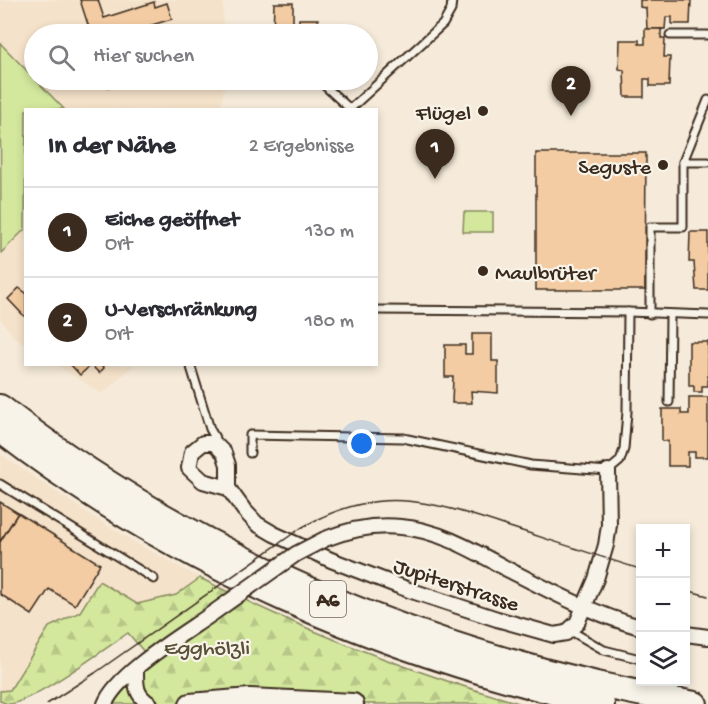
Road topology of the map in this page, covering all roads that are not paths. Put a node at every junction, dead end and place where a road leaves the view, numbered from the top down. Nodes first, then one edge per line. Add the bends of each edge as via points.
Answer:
1 (452, 0) edge
2 (670, 35) dead end
3 (708, 35) edge
4 (378, 84) edge
5 (329, 90) edge
6 (372, 90) edge
7 (708, 100) edge
8 (348, 108) edge
9 (352, 108) edge
10 (683, 162) junction
11 (708, 162) edge
12 (378, 310) edge
13 (628, 312) junction
14 (650, 314) junction
15 (670, 315) junction
16 (708, 315) edge
17 (191, 366) edge
18 (669, 402) dead end
19 (0, 407) edge
20 (0, 430) edge
21 (224, 453) junction
22 (250, 453) dead end
23 (608, 471) junction
24 (0, 484) edge
25 (228, 488) junction
26 (154, 579) dead end
27 (585, 607) junction
28 (636, 626) edge
29 (571, 631) junction
30 (690, 635) edge
31 (708, 637) edge
32 (636, 658) edge
33 (136, 669) junction
34 (105, 704) edge
35 (150, 704) edge
36 (190, 704) edge
37 (354, 704) edge
38 (602, 704) edge
39 (694, 704) edge

1 - 4 lane via 443,24
2 - 3 lane
5 - 8 lane
6 - 9 lane
7 - 10 lane
10 - 11 lane
10 - 14 lane via 682,227 650,227
12 - 13 lane
13 - 14 lane
13 - 23 lane via 624,449 620,461
14 - 15 lane
15 - 16 lane
15 - 18 lane
17 - 21 lane via 210,429
19 - 39 highway, A6 via 76,463 149,509 232,555 320,596 406,630 499,660
20 - 38 highway, A6 via 141,525 277,597 439,660
21 - 25 street
21 - 25 street via 214,443 203,443 192,452 189,468 203,481
22 - 23 lane via 250,435 379,436 531,465
23 - 27 street via 606,545
24 - 26 lane
25 - 29 street, Jupiterstrasse via 257,524 331,560 496,619 554,635
27 - 28 street, Jupiterstrasse
27 - 29 street
27 - 33 street, Jupiterstrasse, bridge via 430,533 404,527 353,529 296,554
29 - 32 lane via 604,650
30 - 31 street
33 - 34 street, Jupiterstrasse via 116,686
33 - 35 street via 137,691
36 - 37 main road via 250,699

